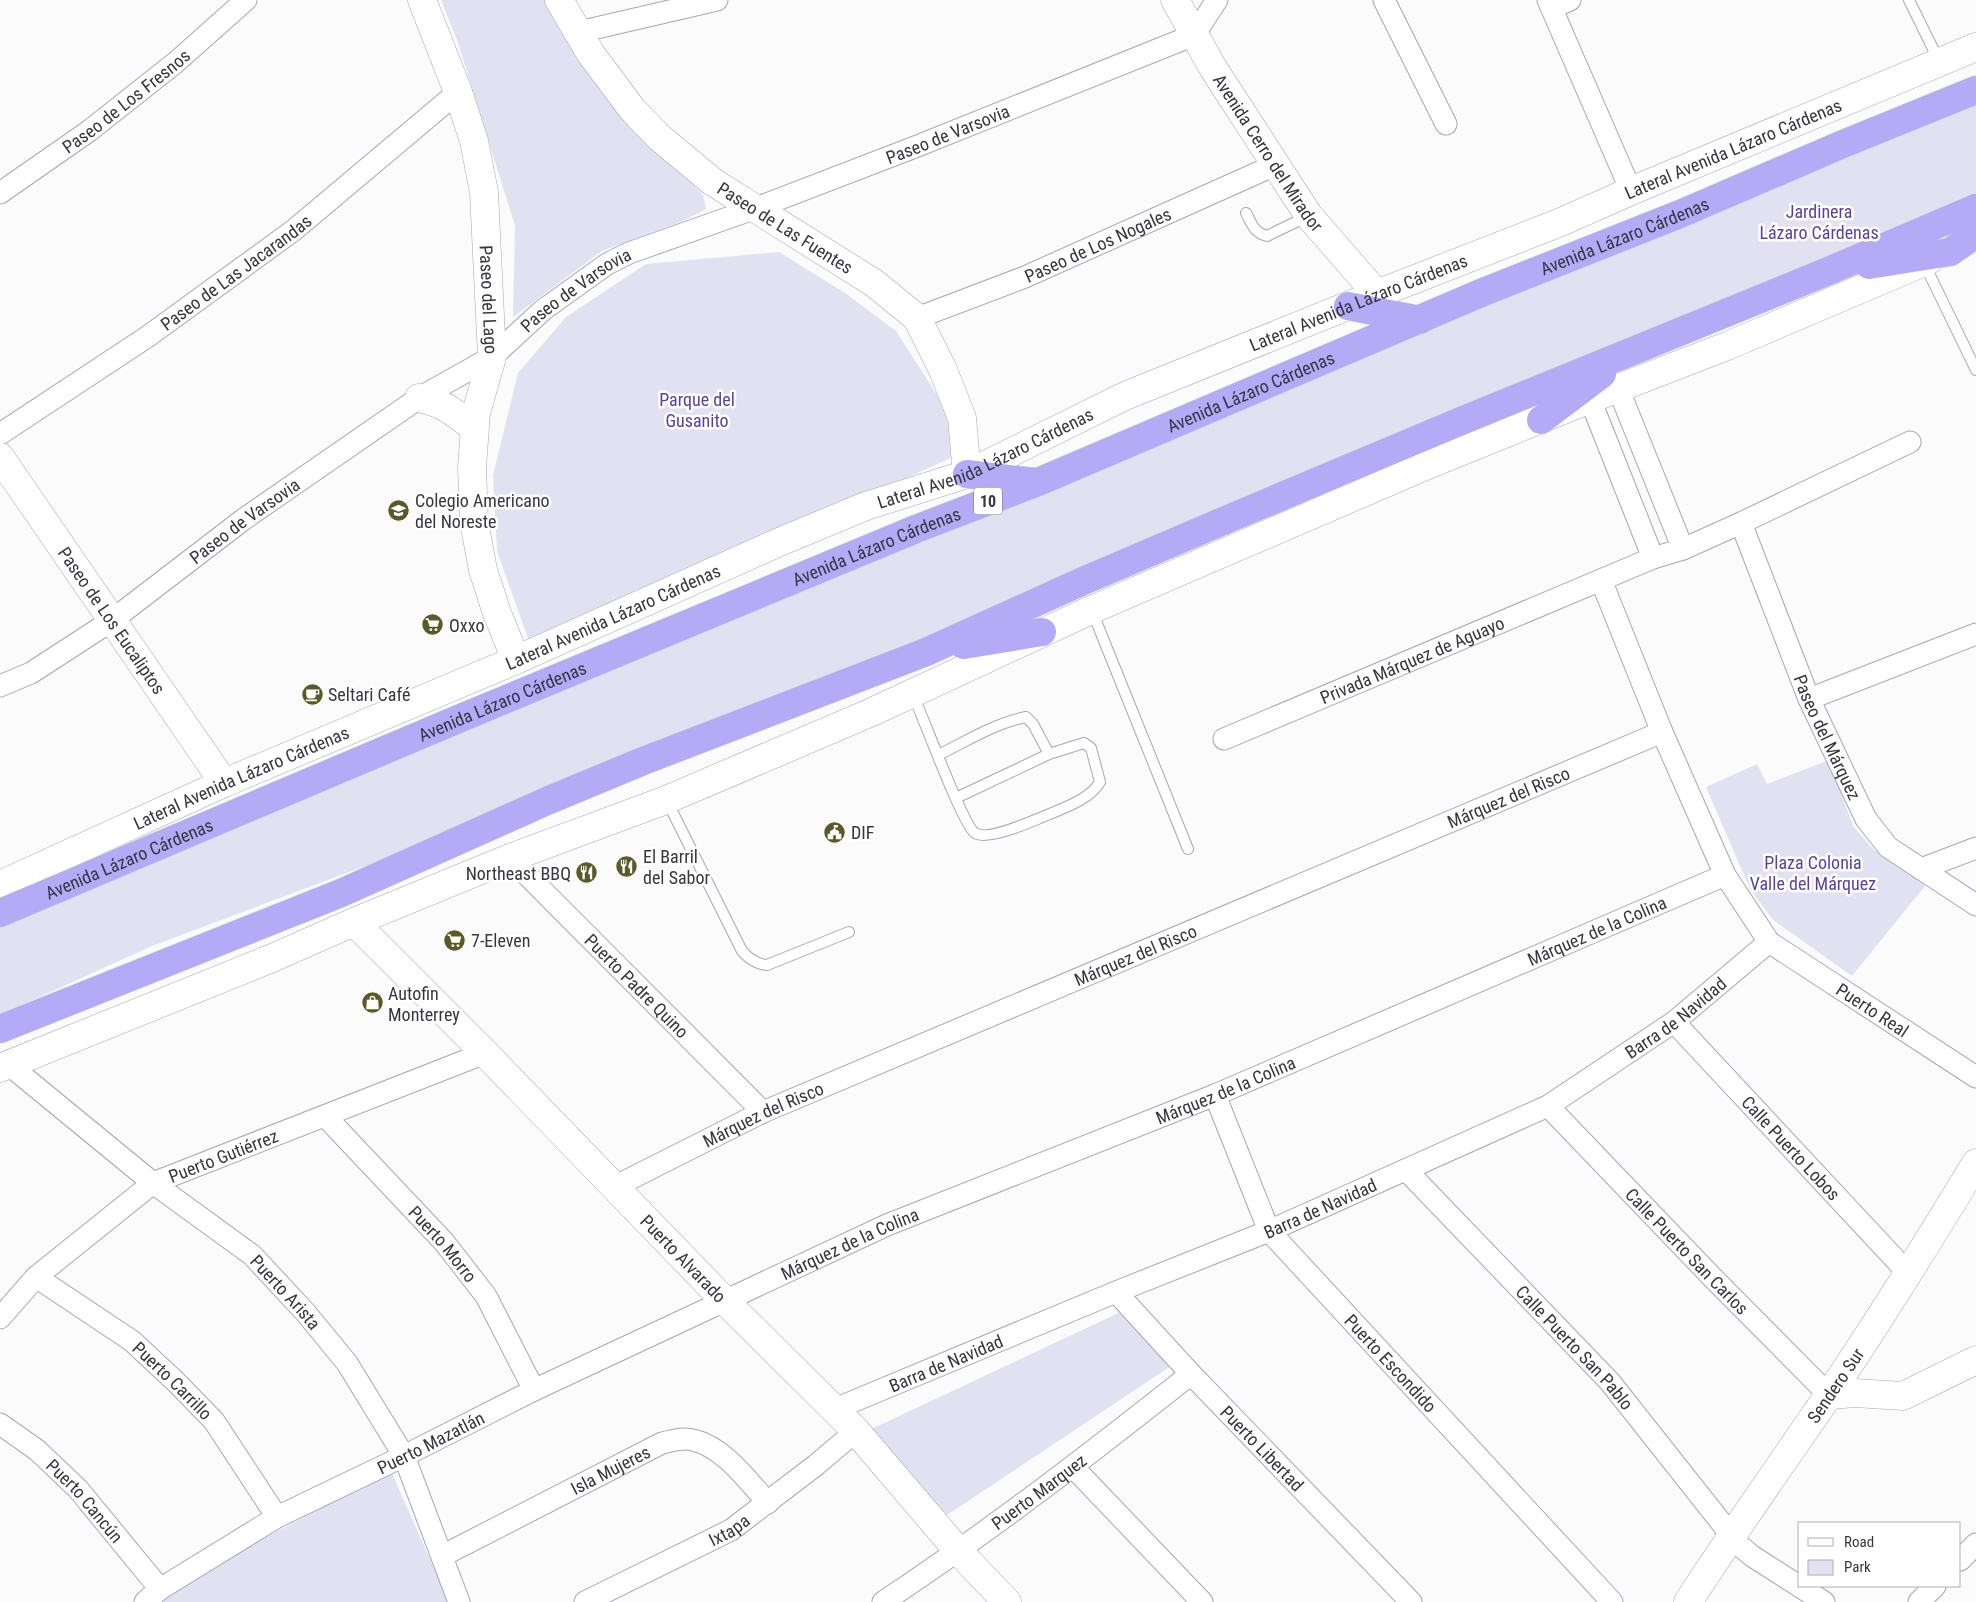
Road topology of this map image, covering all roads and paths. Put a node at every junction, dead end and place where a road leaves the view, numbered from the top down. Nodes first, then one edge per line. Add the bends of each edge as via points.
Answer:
1 (246, 0) edge
2 (422, 0) edge
3 (559, 0) edge
4 (717, 0) edge
5 (1175, 0) edge
6 (1217, 0) edge
7 (1384, 0) edge
8 (1909, 0) edge
9 (1557, 3) edge
10 (579, 32) junction
11 (1194, 35) junction
12 (1976, 47) edge
13 (1939, 62) junction
14 (1976, 90) edge
15 (458, 92) junction
16 (1446, 124) dead end
17 (1275, 165) junction
18 (1631, 191) junction
19 (0, 193) edge
20 (756, 208) junction
21 (1976, 208) edge
22 (1246, 213) dead end
23 (1309, 216) junction
24 (1976, 234) edge
25 (1976, 240) edge
26 (1950, 252) junction
27 (1924, 262) junction
28 (1826, 272) junction
29 (1377, 294) junction
30 (1348, 306) junction
31 (917, 318) junction
32 (1420, 320) junction
33 (1663, 338) junction
34 (492, 356) junction
35 (1976, 370) edge
36 (1618, 388) junction
37 (419, 398) junction
38 (1590, 399) junction
39 (1541, 420) junction
40 (474, 428) junction
41 (0, 434) edge
42 (1910, 442) dead end
43 (0, 458) edge
44 (967, 474) junction
45 (1038, 482) junction
46 (1741, 523) junction
47 (1682, 549) junction
48 (1653, 558) junction
49 (1600, 580) junction
50 (1091, 610) junction
51 (111, 621) junction
52 (1042, 632) junction
53 (1976, 634) edge
54 (926, 652) junction
55 (516, 660) junction
56 (0, 686) edge
57 (912, 693) junction
58 (1809, 699) junction
59 (1662, 732) junction
60 (1224, 739) dead end
61 (1049, 754) junction
62 (938, 755) junction
63 (224, 783) junction
64 (956, 798) junction
65 (666, 800) junction
66 (1976, 848) edge
67 (1188, 849) dead end
68 (510, 858) junction
69 (1921, 869) junction
70 (1725, 875) junction
71 (0, 885) edge
72 (1976, 905) edge
73 (0, 913) edge
74 (354, 922) junction
75 (849, 932) dead end
76 (1769, 942) junction
77 (1674, 1022) junction
78 (0, 1029) edge
79 (485, 1053) junction
80 (4, 1066) edge
81 (1976, 1077) edge
82 (1214, 1095) junction
83 (1548, 1106) junction
84 (764, 1112) junction
85 (325, 1116) junction
86 (1976, 1163) edge
87 (1406, 1170) junction
88 (152, 1183) junction
89 (614, 1187) junction
90 (1269, 1231) junction
91 (1909, 1274) junction
92 (36, 1277) junction
93 (1116, 1292) junction
94 (725, 1302) junction
95 (0, 1318) edge
96 (1976, 1360) edge
97 (1191, 1374) junction
98 (534, 1390) junction
99 (1829, 1395) junction
100 (835, 1409) junction
101 (0, 1424) edge
102 (856, 1432) junction
103 (404, 1456) junction
104 (1073, 1468) junction
105 (768, 1503) junction
106 (277, 1517) junction
107 (1731, 1535) junction
108 (1976, 1544) edge
109 (959, 1552) junction
110 (442, 1556) junction
111 (1961, 1559) edge
112 (1798, 1585) edge
113 (1801, 1587) edge
114 (1934, 1587) edge
115 (152, 1595) edge
116 (459, 1602) edge
117 (585, 1602) edge
118 (884, 1602) edge
119 (1007, 1602) edge
120 (1202, 1602) edge
121 (1411, 1602) edge
122 (1612, 1602) edge
123 (1688, 1602) edge
124 (1824, 1602) edge
125 (1919, 1602) edge

1 - 19 street, Paseo de Los Fresnos via 175,63 105,118
2 - 15 main road, Paseo del Lago
3 - 10 main road, Paseo de Las Fuentes
4 - 10 street
5 - 11 main road, Avenida Cerro del Mirador
6 - 11 street
7 - 16 street
8 - 13 lane
9 - 18 street
10 - 20 main road, Paseo de Las Fuentes via 591,54 632,109 659,137 713,182
11 - 17 main road, Avenida Cerro del Mirador
11 - 20 street, Paseo de Varsovia
12 - 13 main road, Lateral Avenida Lázaro Cárdenas
13 - 18 main road, Lateral Avenida Lázaro Cárdenas
14 - 32 highway, Avenida Lázaro Cárdenas / 10
15 - 34 main road, Paseo del Lago via 474,140 484,192
15 - 41 street, Paseo de Las Jacarandas via 294,230 147,337
17 - 23 main road, Avenida Cerro del Mirador
17 - 31 street, Paseo de Los Nogales via 1025,276
18 - 29 main road, Lateral Avenida Lázaro Cárdenas
20 - 31 main road, Paseo de Las Fuentes via 874,283
20 - 34 street, Paseo de Varsovia via 645,247 607,264 543,310
21 - 28 highway
22 - 23 lane via 1254,230 1267,236
23 - 29 main road, Avenida Cerro del Mirador
24 - 26 highway
25 - 26 main road
26 - 27 main road
26 - 28 highway
27 - 35 lane
27 - 36 main road via 1727,346
28 - 33 highway
29 - 30 main road, Lateral Avenida Lázaro Cárdenas
30 - 32 highway
30 - 44 main road, Lateral Avenida Lázaro Cárdenas via 1125,396
31 - 44 main road, Paseo de Las Fuentes via 962,418
32 - 45 highway, Avenida Lázaro Cárdenas / 10
33 - 39 highway via 1634,351
33 - 54 highway via 1083,581
34 - 37 street, Paseo de Varsovia
34 - 40 main road, Paseo del Lago
36 - 38 main road
36 - 47 street
37 - 40 main road via 450,409
37 - 51 street, Paseo de Varsovia via 244,519
38 - 39 main road
38 - 48 street
39 - 50 main road via 1423,467
40 - 55 main road, Paseo del Lago via 474,522 483,570
42 - 46 street
43 - 51 main road, Paseo de Los Eucaliptos
44 - 45 highway
44 - 55 main road, Lateral Avenida Lázaro Cárdenas via 866,506
45 - 73 highway, Avenida Lázaro Cárdenas / 10 via 916,528
46 - 47 street, Privada Márquez de Aguayo
46 - 58 street, Paseo del Márquez
47 - 48 street, Privada Márquez de Aguayo
48 - 49 street, Privada Márquez de Aguayo
49 - 59 street
49 - 60 street, Privada Márquez de Aguayo
50 - 52 main road
50 - 67 lane
51 - 56 street, Paseo de Varsovia via 31,673
51 - 63 main road, Paseo de Los Eucaliptos
52 - 54 highway
52 - 57 main road
53 - 58 street
54 - 78 highway via 643,761 342,893
55 - 63 main road, Lateral Avenida Lázaro Cárdenas
57 - 62 lane
57 - 65 main road
58 - 69 street, Paseo del Márquez via 1866,819 1888,847
59 - 70 street
59 - 84 street, Márquez del Risco
61 - 62 lane via 1026,717 997,725
61 - 64 lane
61 - 64 lane via 1084,742 1091,748 1100,782 1095,791 1020,826 981,836 974,833 966,822
62 - 64 lane
63 - 71 main road, Lateral Avenida Lázaro Cárdenas
65 - 68 main road
65 - 75 lane via 742,951 752,960 767,965
66 - 69 street
68 - 74 main road
68 - 84 street, Puerto Padre Quino
69 - 72 street, Paseo del Márquez
70 - 76 street
70 - 82 street, Márquez de la Colina
74 - 79 main road, Puerto Alvarado
74 - 80 main road
76 - 77 street, Barra de Navidad
76 - 81 street, Puerto Real
77 - 83 street, Barra de Navidad
77 - 91 street, Calle Puerto Lobos
79 - 85 street, Puerto Gutiérrez
79 - 89 main road, Puerto Alvarado
80 - 88 street, Puerto Arista
82 - 90 street, Puerto Escondido
82 - 94 street, Márquez de la Colina via 886,1225
83 - 87 street, Barra de Navidad
83 - 99 street, Calle Puerto San Carlos
84 - 89 street, Márquez del Risco
85 - 88 street, Puerto Gutiérrez
85 - 98 street, Puerto Morro via 444,1242 486,1296
86 - 91 main road, Sendero Sur
87 - 90 street, Barra de Navidad
87 - 107 street, Calle Puerto San Pablo via 1610,1382
88 - 92 street, Puerto Gutiérrez
88 - 103 street, Puerto Arista via 252,1255 305,1312 347,1363
89 - 94 main road, Puerto Alvarado
90 - 93 street, Barra de Navidad
90 - 122 street, Puerto Escondido
91 - 99 main road, Sendero Sur
92 - 95 street, Puerto Gutiérrez
92 - 106 street, Puerto Carrillo via 132,1342 176,1382 214,1421
93 - 97 street, Puerto Libertad
93 - 100 street, Barra de Navidad
94 - 98 street, Puerto Mazatlán
94 - 100 main road, Puerto Alvarado
96 - 99 main road via 1903,1396
97 - 104 street, Puerto Marquez
97 - 121 street, Puerto Libertad
98 - 103 street, Puerto Mazatlán
99 - 107 main road, Sendero Sur
100 - 102 main road, Puerto Alvarado
101 - 115 street, Puerto Cancún via 37,1450 78,1489
102 - 105 street, Ixtapa
102 - 109 main road, Puerto Alvarado
103 - 106 street, Puerto Mazatlán
103 - 110 street, Puerto Arista
104 - 109 street, Puerto Marquez
104 - 120 street
105 - 110 street, Isla Mujeres via 718,1453 693,1440 680,1439 662,1443
105 - 117 street, Ixtapa via 731,1530
106 - 115 street, Puerto Mazatlán
107 - 112 street, Calle Puerto San Pablo via 1752,1556
107 - 123 main road, Sendero Sur
108 - 111 street
109 - 118 street, Puerto Marquez
109 - 119 main road, Puerto Alvarado
110 - 116 street, Puerto Arista
113 - 124 street, Calle Puerto San Pablo
114 - 125 street

